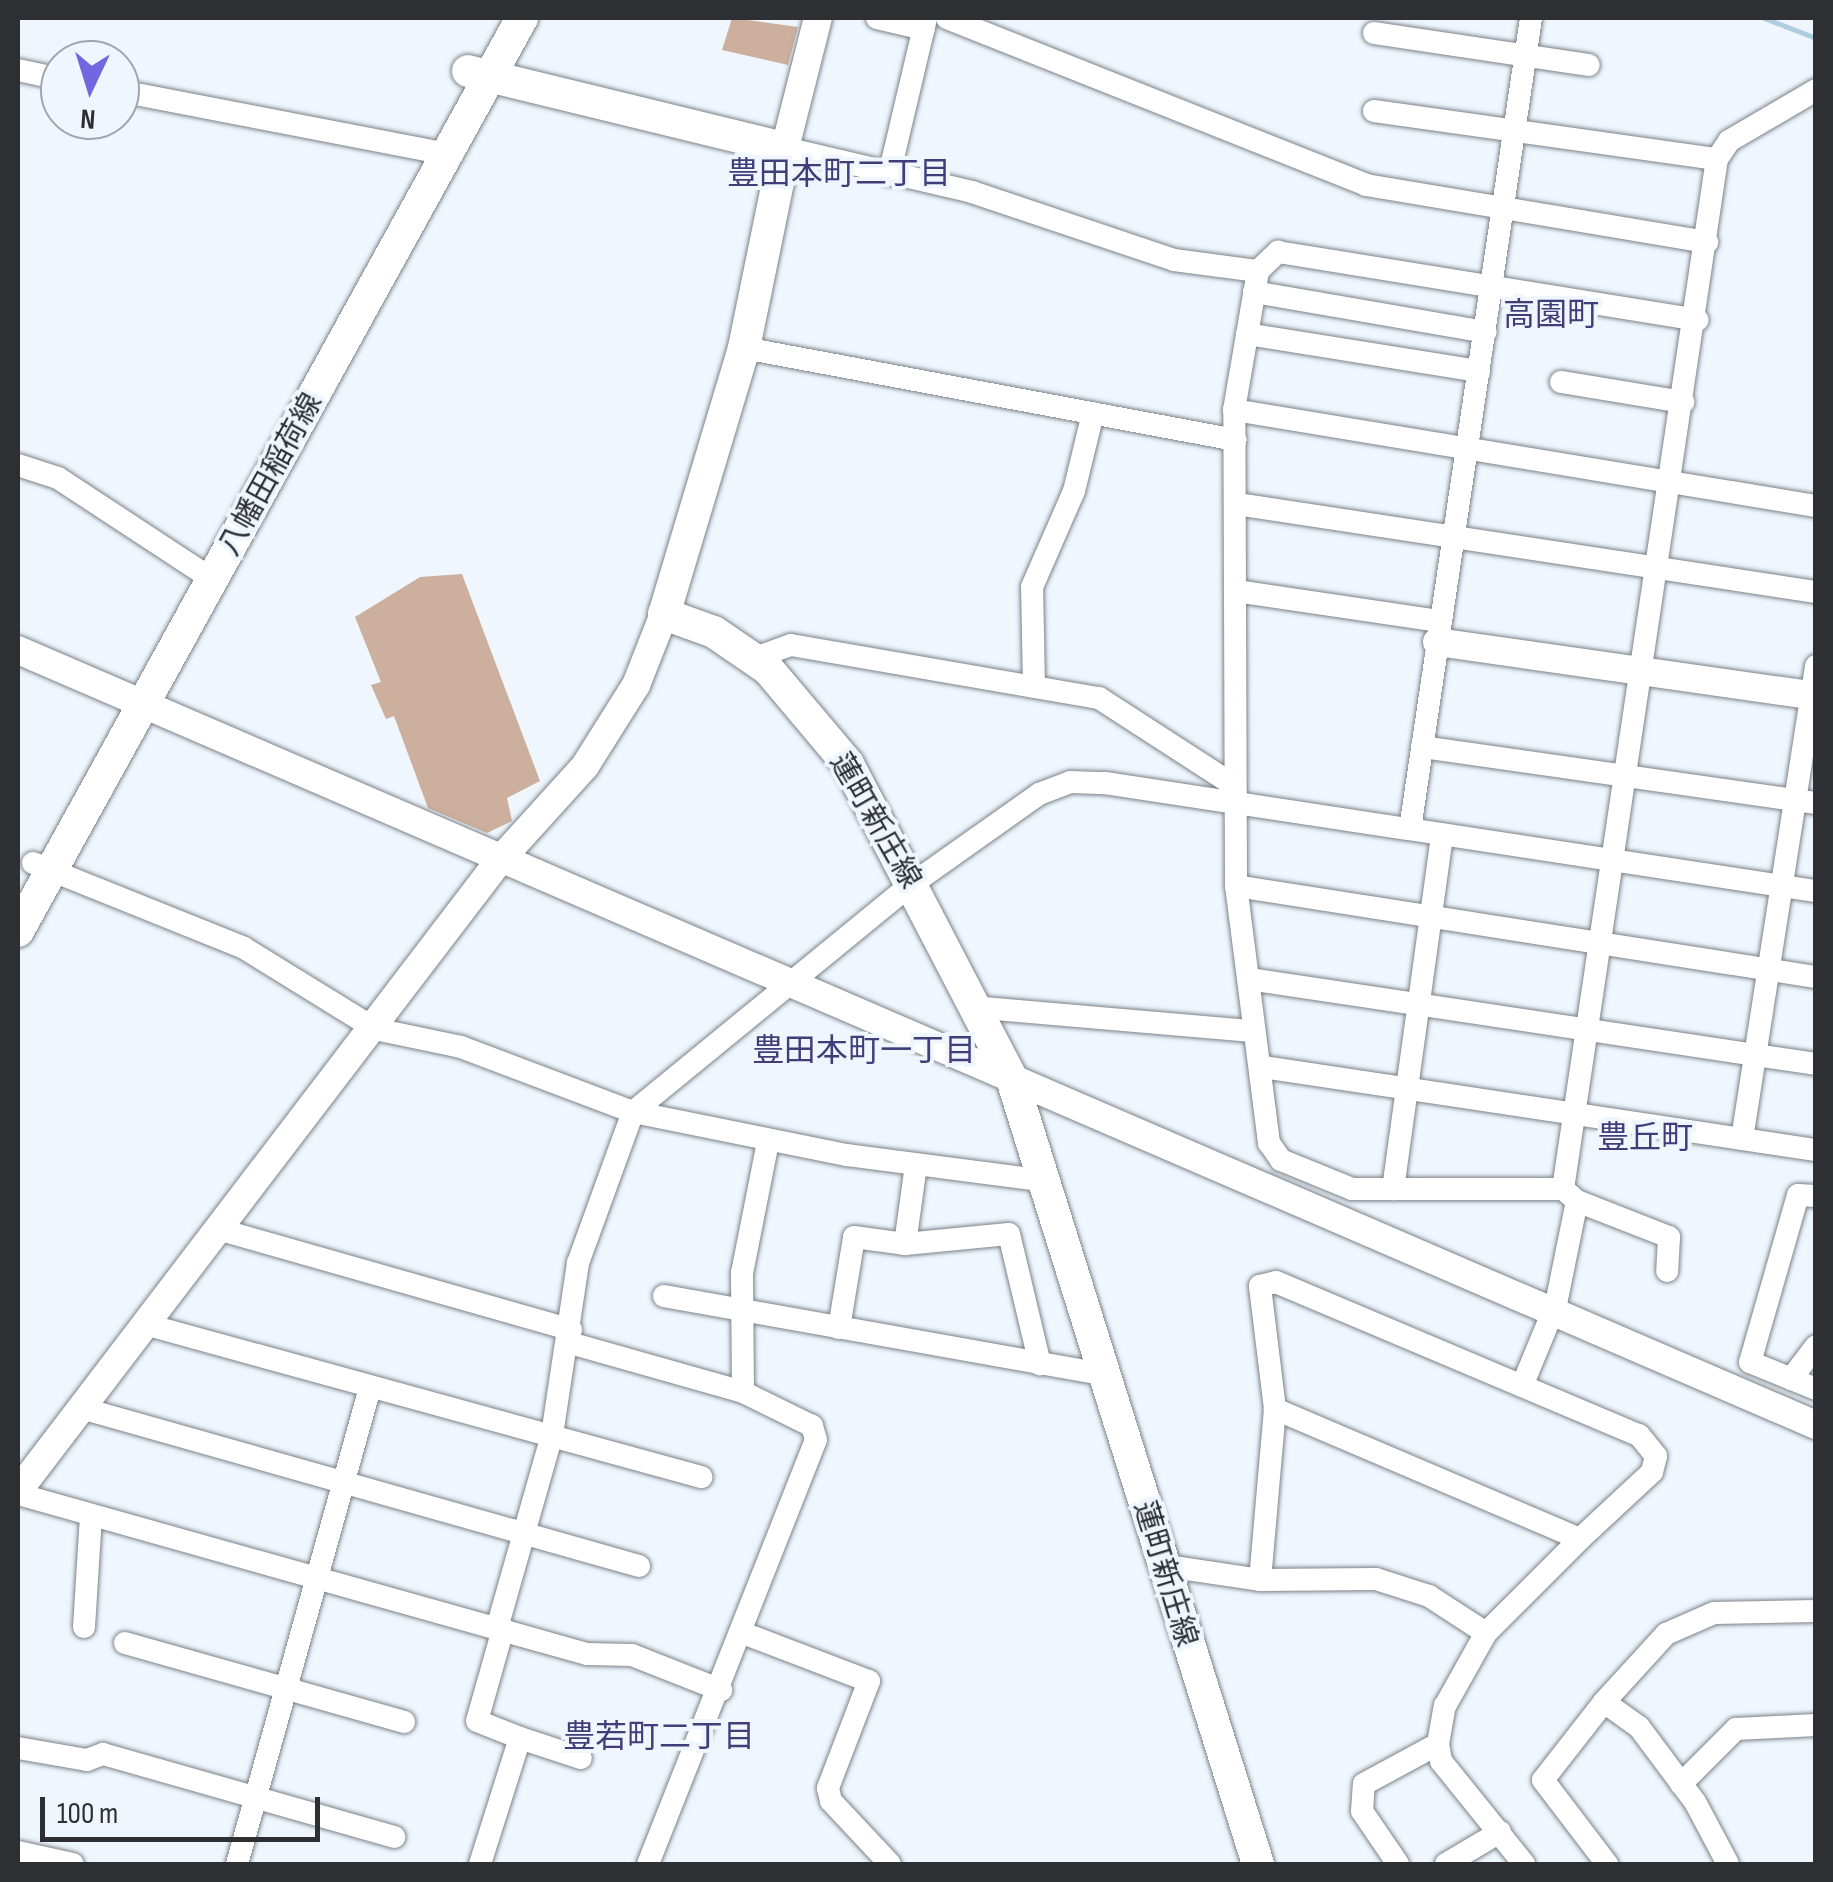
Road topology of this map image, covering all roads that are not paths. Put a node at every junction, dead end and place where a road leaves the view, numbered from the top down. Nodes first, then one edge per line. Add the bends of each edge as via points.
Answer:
1 (498, 18) edge
2 (522, 18) edge
3 (818, 18) edge
4 (877, 18) edge
5 (948, 18) edge
6 (1531, 18) edge
7 (925, 23) edge
8 (1374, 33) dead end
9 (1525, 57) junction
10 (1589, 65) dead end
11 (478, 76) junction
12 (1816, 90) edge
13 (140, 95) edge
14 (1374, 111) dead end
15 (1514, 133) junction
16 (786, 148) junction
17 (437, 150) junction
18 (1717, 159) junction
19 (890, 176) junction
20 (1504, 209) junction
21 (1707, 242) junction
22 (1256, 282) junction
23 (1492, 289) junction
24 (1698, 320) junction
25 (1486, 332) junction
26 (1247, 334) junction
27 (744, 348) junction
28 (1479, 371) junction
29 (1560, 382) dead end
30 (1684, 402) junction
31 (1234, 410) junction
32 (1093, 413) junction
33 (1235, 440) junction
34 (1466, 450) junction
35 (18, 465) edge
36 (1669, 484) junction
37 (1237, 504) junction
38 (1816, 506) edge
39 (1453, 537) junction
40 (1656, 567) junction
41 (204, 574) junction
42 (1236, 591) junction
43 (1816, 592) edge
44 (664, 614) junction
45 (1438, 631) junction
46 (18, 650) edge
47 (754, 658) junction
48 (1816, 666) edge
49 (1640, 670) junction
50 (1034, 687) junction
51 (1813, 695) edge
52 (137, 700) junction
53 (1422, 747) junction
54 (1624, 775) junction
55 (1235, 794) junction
56 (1805, 802) edge
57 (1410, 829) junction
58 (1442, 834) junction
59 (1612, 856) junction
60 (499, 861) junction
61 (33, 876) edge
62 (912, 884) junction
63 (1782, 885) junction
64 (1236, 886) junction
65 (1816, 891) edge
66 (1430, 916) junction
67 (18, 931) edge
68 (1602, 942) junction
69 (1768, 970) junction
70 (1816, 977) edge
71 (1249, 979) junction
72 (790, 983) junction
73 (1418, 1004) junction
74 (971, 1007) junction
75 (375, 1029) junction
76 (1586, 1030) junction
77 (1253, 1031) junction
78 (1755, 1055) junction
79 (1816, 1064) edge
80 (1263, 1067) junction
81 (1012, 1079) junction
82 (1406, 1089) junction
83 (633, 1112) junction
84 (1574, 1114) junction
85 (1742, 1139) junction
86 (768, 1142) junction
87 (1816, 1150) edge
88 (916, 1165) junction
89 (1048, 1181) junction
90 (1393, 1189) junction
91 (1570, 1195) junction
92 (1816, 1196) edge
93 (221, 1230) junction
94 (905, 1244) junction
95 (1667, 1271) dead end
96 (664, 1296) dead end
97 (742, 1311) junction
98 (1551, 1312) junction
99 (148, 1325) junction
100 (840, 1328) junction
101 (570, 1337) junction
102 (1816, 1346) edge
103 (1040, 1364) junction
104 (1107, 1376) junction
105 (1791, 1379) junction
106 (1522, 1386) junction
107 (370, 1388) junction
108 (1816, 1390) edge
109 (743, 1392) junction
110 (80, 1408) junction
111 (1276, 1409) junction
112 (1816, 1426) edge
113 (552, 1434) junction
114 (701, 1477) dead end
115 (344, 1483) junction
116 (18, 1492) edge
117 (91, 1515) junction
118 (526, 1536) junction
119 (1580, 1540) junction
120 (1160, 1565) junction
121 (638, 1566) dead end
122 (316, 1579) junction
123 (1260, 1580) junction
124 (1816, 1612) edge
125 (84, 1627) dead end
126 (500, 1629) junction
127 (1486, 1633) junction
128 (742, 1634) junction
129 (125, 1643) dead end
130 (286, 1689) junction
131 (721, 1690) junction
132 (1604, 1702) junction
133 (404, 1722) dead end
134 (1816, 1725) edge
135 (520, 1738) junction
136 (1438, 1744) junction
137 (18, 1748) edge
138 (581, 1758) dead end
139 (1681, 1784) junction
140 (256, 1799) junction
141 (1500, 1832) junction
142 (394, 1837) dead end
143 (18, 1852) edge
144 (74, 1864) edge
145 (238, 1864) edge
146 (480, 1864) edge
147 (648, 1864) edge
148 (890, 1864) edge
149 (1258, 1864) edge
150 (1398, 1864) edge
151 (1446, 1864) edge
152 (1524, 1864) edge
153 (1608, 1864) edge
154 (1728, 1864) edge

1 - 11 main road, 八幡田稲荷線
2 - 11 main road, 八幡田稲荷線
3 - 16 street
4 - 7 street
5 - 20 street via 1366,185
6 - 9 street
7 - 19 street
8 - 9 street
9 - 10 street
9 - 15 street
11 - 16 main road
11 - 17 main road, 八幡田稲荷線
12 - 18 street via 1729,141
13 - 17 street
14 - 15 street
15 - 18 street
15 - 20 street
16 - 19 street
16 - 27 main road
17 - 41 main road, 八幡田稲荷線
18 - 21 street
19 - 22 street via 972,192
20 - 21 street
20 - 23 street
21 - 24 street
22 - 23 street via 1278,252
22 - 25 street
22 - 26 street
23 - 24 street
23 - 25 street
24 - 30 street
25 - 28 street
26 - 28 street
26 - 31 street
27 - 32 street
27 - 44 main road
28 - 34 street
29 - 30 street
30 - 36 street
31 - 33 street
31 - 34 street
32 - 33 street
32 - 50 street via 1074,492 1032,587
33 - 37 street
34 - 36 street
34 - 39 street
35 - 41 street via 58,478
36 - 38 street
36 - 40 street
37 - 39 street
37 - 42 street
39 - 40 street
39 - 45 street
40 - 43 street
40 - 49 street
41 - 52 main road, 八幡田稲荷線
42 - 45 street
42 - 55 street
44 - 47 main road, 蓮町新庄線 via 714,632
44 - 60 street via 618,719
45 - 49 street
45 - 53 street
46 - 52 street
47 - 50 street via 790,645
47 - 62 main road, 蓮町新庄線 via 848,764
48 - 51 street
49 - 51 street
49 - 54 street
50 - 55 street via 1100,698
51 - 56 street
52 - 60 street
52 - 61 main road, 八幡田稲荷線
53 - 54 street
53 - 57 street
54 - 56 street
54 - 59 street
55 - 57 street
55 - 62 street via 1070,782 1008,813
55 - 64 street
56 - 63 street
57 - 58 street
58 - 59 street
58 - 66 street
59 - 63 street
59 - 68 street
60 - 72 street
60 - 75 street
61 - 67 main road, 八幡田稲荷線
61 - 75 street via 244,948
62 - 72 street
62 - 74 main road, 蓮町新庄線
63 - 65 street
63 - 69 street
64 - 66 street
64 - 71 street
66 - 68 street
66 - 73 street
68 - 69 street
68 - 76 street
69 - 70 street
69 - 78 street
71 - 73 street
71 - 77 street
72 - 81 street
72 - 83 street
73 - 76 street
73 - 82 street
74 - 77 street
74 - 81 main road, 蓮町新庄線
75 - 83 street via 461,1047
75 - 93 street
76 - 78 street
76 - 84 street
77 - 80 street
78 - 79 street
78 - 85 street
80 - 82 street
80 - 90 street via 1270,1143 1280,1160 1352,1189
81 - 89 main road, 蓮町新庄線
81 - 98 street
82 - 84 street
82 - 90 street
83 - 86 street
83 - 101 street via 578,1263
84 - 85 street
84 - 91 street
85 - 87 street
86 - 88 street
86 - 97 street
88 - 89 street
88 - 94 street
89 - 104 main road, 蓮町新庄線
90 - 91 street
91 - 95 street via 1669,1236
91 - 98 street
92 - 105 street via 1798,1195 1750,1362
93 - 99 street
93 - 101 street
94 - 100 street via 854,1237
94 - 103 street via 1009,1234
96 - 97 street
97 - 100 street
97 - 109 street
98 - 106 street
98 - 112 street
99 - 107 street
99 - 110 street
100 - 103 street
101 - 109 street
101 - 113 street
102 - 105 street
103 - 104 street
104 - 120 main road, 蓮町新庄線
105 - 108 street
106 - 111 street via 1276,1282 1260,1286
106 - 119 street via 1639,1436 1656,1456 1652,1472
107 - 113 street
107 - 115 street
109 - 128 street via 812,1426 816,1440
110 - 115 street
110 - 116 street
111 - 119 street
111 - 123 street
113 - 114 street
113 - 118 street
115 - 118 street
115 - 122 street
116 - 117 street
117 - 122 street
117 - 125 street
118 - 121 street
118 - 126 street
119 - 127 street
120 - 123 street
120 - 149 main road, 蓮町新庄線
122 - 126 street
122 - 130 street
123 - 127 street via 1376,1578 1429,1596
124 - 132 street via 1714,1614 1666,1634
126 - 131 street via 587,1654 632,1655
126 - 135 street via 477,1721
127 - 136 street via 1445,1706
128 - 131 street
128 - 148 street via 869,1680 828,1788 831,1802
129 - 130 street
130 - 133 street
130 - 140 street
131 - 147 street
132 - 139 street via 1639,1727
132 - 153 street via 1544,1780
134 - 139 street via 1736,1729
135 - 138 street
135 - 146 street
136 - 141 street via 1441,1760
136 - 150 street via 1364,1784 1362,1812
137 - 140 street via 87,1760 103,1754
139 - 154 street
140 - 142 street
140 - 145 street
141 - 151 street
141 - 152 street
143 - 144 street

